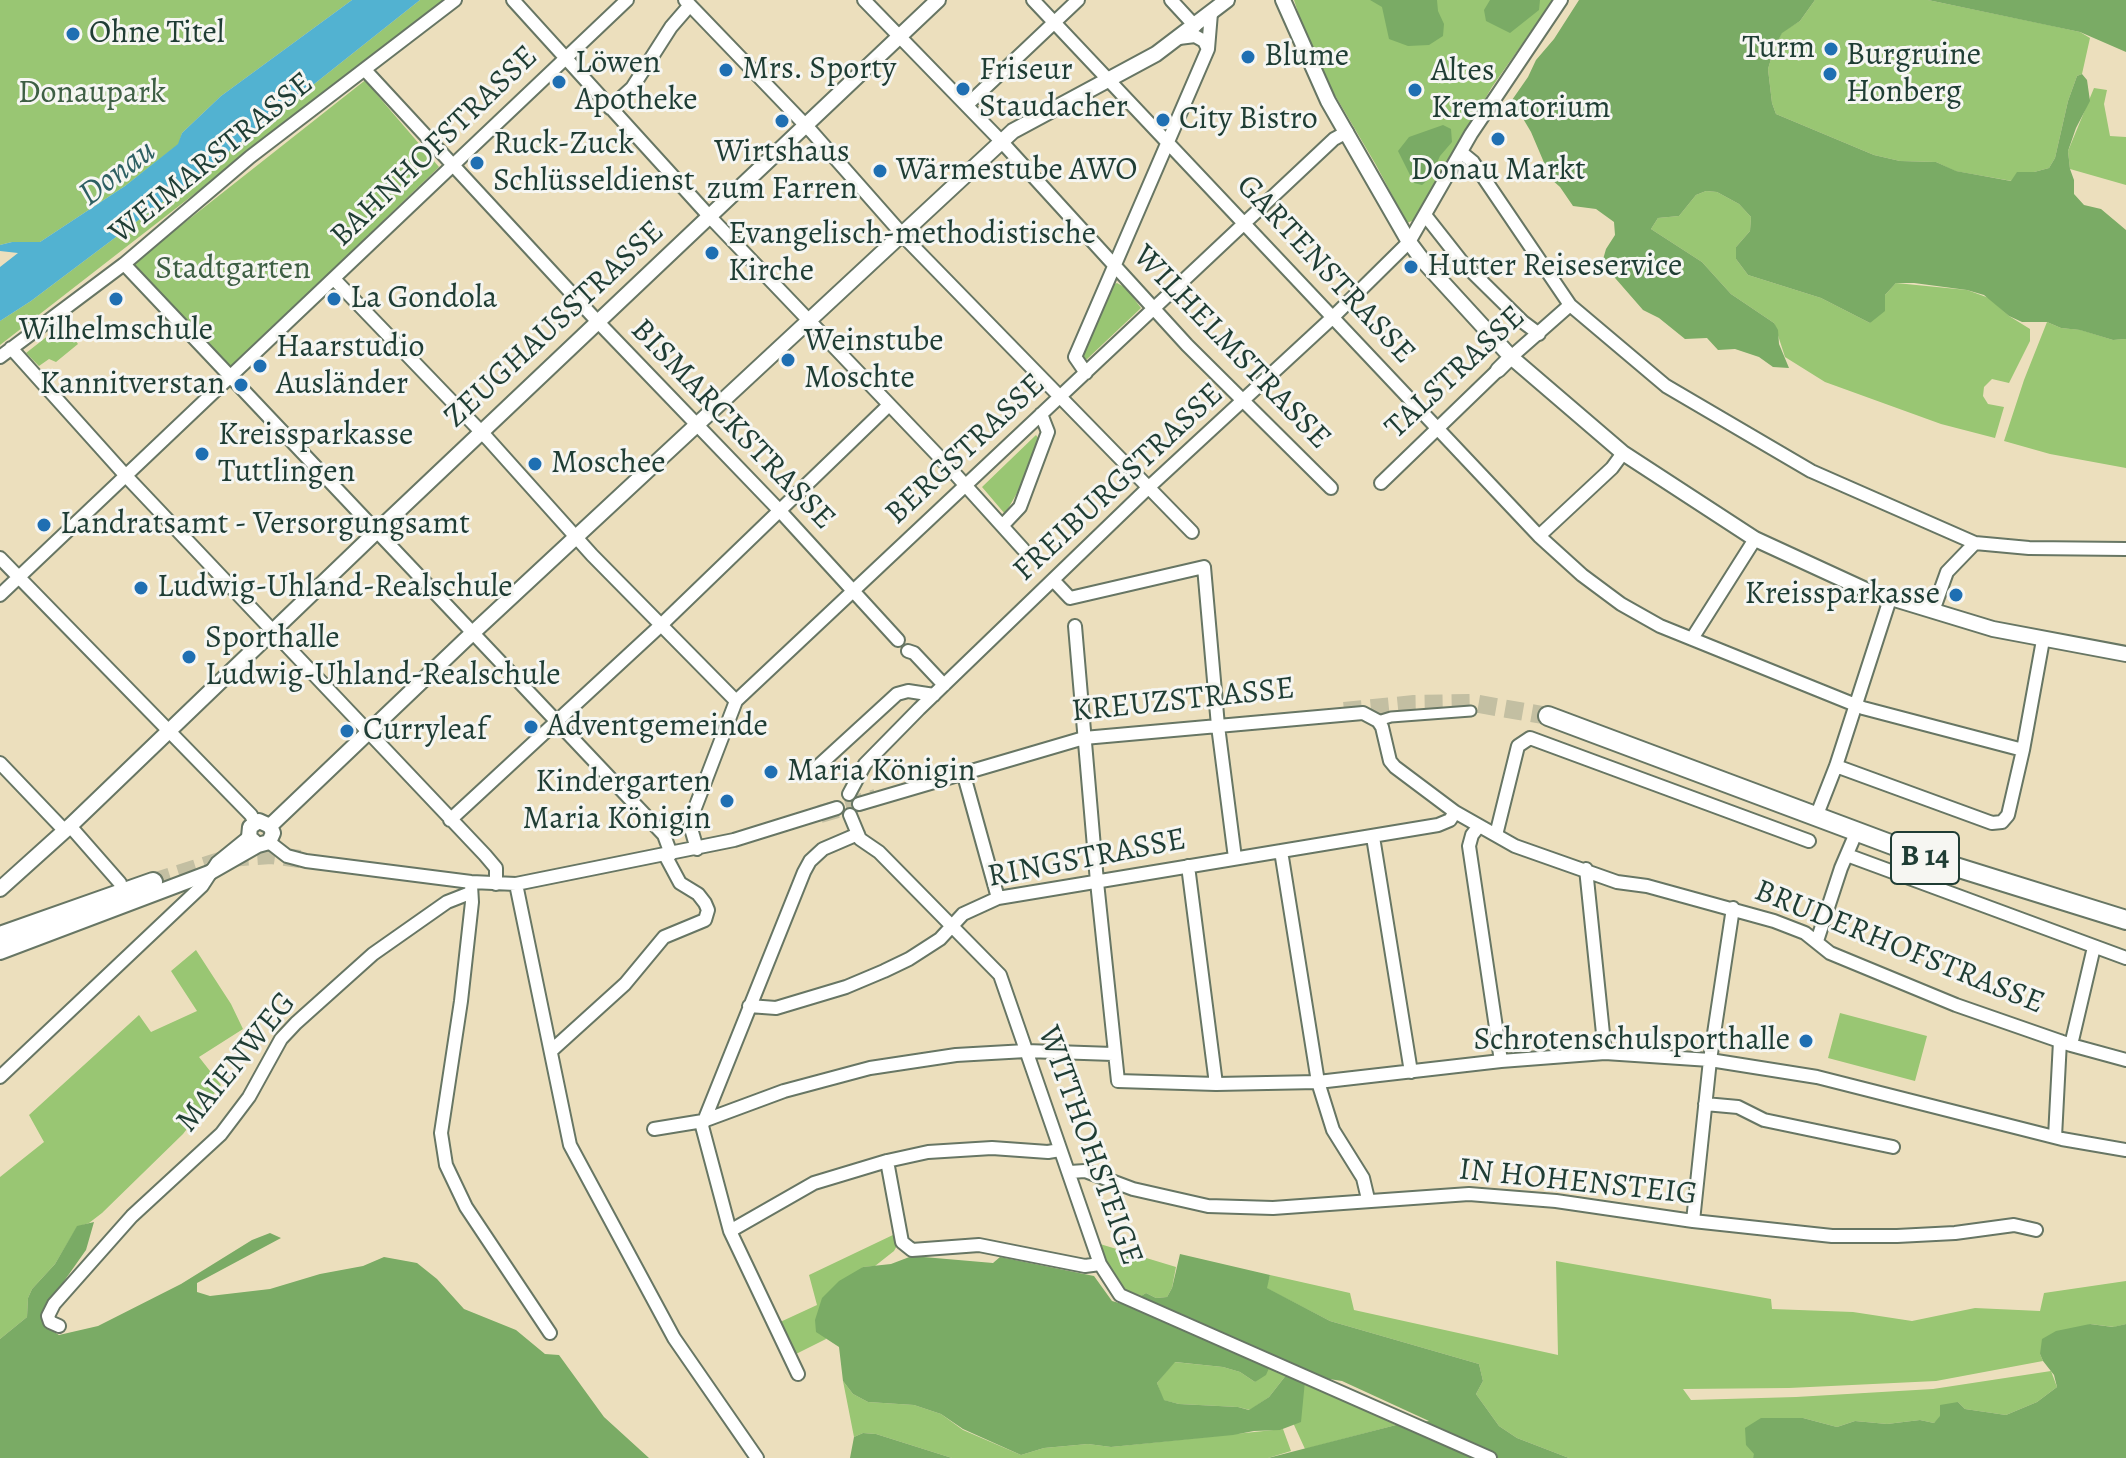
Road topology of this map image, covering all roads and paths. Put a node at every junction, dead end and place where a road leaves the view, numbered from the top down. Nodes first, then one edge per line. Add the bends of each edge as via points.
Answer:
1 (455, 0) edge
2 (513, 0) edge
3 (627, 0) edge
4 (864, 0) edge
5 (938, 0) edge
6 (1033, 0) edge
7 (1078, 0) edge
8 (1171, 0) edge
9 (1227, 0) edge
10 (1561, 0) edge
11 (687, 2) edge
12 (1281, 2) edge
13 (1211, 13) junction
14 (1054, 24) junction
15 (1195, 26) junction
16 (900, 37) junction
17 (1179, 38) junction
18 (1208, 49) junction
19 (564, 59) junction
20 (365, 70) junction
21 (1109, 81) junction
22 (967, 105) junction
23 (610, 108) junction
24 (806, 125) junction
25 (1347, 132) junction
26 (1001, 141) junction
27 (1168, 141) junction
28 (1462, 153) junction
29 (452, 167) junction
30 (1425, 215) junction
31 (710, 217) junction
32 (1246, 223) junction
33 (902, 234) junction
34 (1409, 242) junction
35 (124, 264) junction
36 (1115, 267) junction
37 (334, 279) junction
38 (1570, 305) junction
39 (1155, 310) junction
40 (1332, 318) junction
41 (808, 320) junction
42 (598, 322) junction
43 (1539, 334) junction
44 (11, 348) junction
45 (0, 357) edge
46 (1511, 357) junction
47 (1498, 370) joint
48 (1086, 373) junction
49 (230, 377) junction
50 (1059, 398) junction
51 (1243, 401) junction
52 (889, 405) junction
53 (1041, 414) junction
54 (697, 425) junction
55 (1437, 427) junction
56 (482, 433) junction
57 (1623, 453) junction
58 (126, 476) junction
59 (1381, 483) dead end
60 (966, 485) junction
61 (1149, 487) junction
62 (1331, 488) dead end
63 (780, 511) junction
64 (1003, 525) junction
65 (376, 532) junction
66 (1192, 532) dead end
67 (1539, 536) junction
68 (576, 538) junction
69 (1755, 539) junction
70 (1975, 543) junction
71 (1023, 549) dead end
72 (2126, 549) edge
73 (0, 558) edge
74 (18, 578) junction
75 (1053, 580) junction
76 (854, 592) junction
77 (0, 595) edge
78 (1890, 599) junction
79 (1933, 611) junction
80 (660, 626) junction
81 (1075, 626) dead end
82 (274, 630) junction
83 (472, 633) junction
84 (1693, 637) junction
85 (898, 640) dead end
86 (2043, 640) junction
87 (908, 651) dead end
88 (2126, 654) edge
89 (944, 685) junction
90 (934, 695) junction
91 (736, 701) junction
92 (1855, 704) junction
93 (1471, 711) dead end
94 (1548, 716) tunnel mouth
95 (1378, 721) junction
96 (558, 723) junction
97 (1218, 726) junction
98 (168, 730) junction
99 (368, 732) junction
100 (1084, 738) junction
101 (2023, 750) junction
102 (0, 763) edge
103 (1836, 766) junction
104 (814, 770) dead end
105 (963, 772) junction
106 (849, 794) junction
107 (859, 804) junction
108 (837, 808) junction
109 (1455, 812) junction
110 (850, 815) junction
111 (1816, 817) junction
112 (450, 820) junction
113 (1479, 826) junction
114 (68, 829) junction
115 (1856, 833) junction
116 (858, 834) junction
117 (1496, 835) junction
118 (258, 837) junction
119 (1373, 837) junction
120 (1809, 841) dead end
121 (697, 849) junction
122 (1281, 851) junction
123 (668, 855) junction
124 (1847, 855) junction
125 (1235, 858) junction
126 (1188, 866) junction
127 (1586, 869) junction
128 (209, 873) junction
129 (153, 882) tunnel mouth
130 (1097, 882) junction
131 (120, 883) dead end
132 (496, 884) junction
133 (516, 884) junction
134 (471, 888) junction
135 (0, 889) edge
136 (998, 898) junction
137 (1733, 908) junction
138 (2126, 920) edge
139 (950, 925) junction
140 (0, 936) edge
141 (1817, 941) junction
142 (2094, 947) junction
143 (0, 952) edge
144 (2126, 958) edge
145 (749, 1006) junction
146 (2065, 1043) junction
147 (551, 1051) junction
148 (1026, 1051) junction
149 (1605, 1053) junction
150 (1113, 1054) junction
151 (1710, 1060) junction
152 (2126, 1060) edge
153 (1501, 1061) junction
154 (1411, 1072) junction
155 (0, 1077) edge
156 (1318, 1082) junction
157 (1216, 1084) junction
158 (1705, 1104) junction
159 (703, 1121) junction
160 (654, 1129) dead end
161 (2055, 1137) junction
162 (1893, 1147) dead end
163 (1060, 1150) junction
164 (2126, 1150) edge
165 (887, 1161) junction
166 (1070, 1172) junction
167 (1368, 1199) junction
168 (1693, 1221) junction
169 (2036, 1230) dead end
170 (730, 1231) junction
171 (1100, 1264) junction
172 (59, 1326) dead end
173 (550, 1333) dead end
174 (798, 1374) dead end
175 (757, 1458) edge
176 (1490, 1458) edge

1 - 20 street, WEIMARSTRASSE
2 - 19 street
3 - 19 street, BAHNHOFSTRASSE
4 - 16 street, WILHELMSTRASSE
5 - 16 street, ZEUGHAUSSTRASSE
6 - 14 street, GARTENSTRASSE
7 - 14 street
8 - 15 street
9 - 13 street
10 - 28 street, FREIBURGSTRASSE
11 - 23 street via 632,88
11 - 24 street
12 - 25 street
13 - 15 street
13 - 18 street
14 - 21 street, GARTENSTRASSE
14 - 22 street
15 - 17 street
16 - 22 street, WILHELMSTRASSE
16 - 24 street, ZEUGHAUSSTRASSE
17 - 18 street via 1195,36
17 - 21 street
18 - 27 street
19 - 23 street
19 - 29 street, BAHNHOFSTRASSE
20 - 29 street, BISMARCKSTRASSE
20 - 35 street, WEIMARSTRASSE via 250,157
21 - 26 street
21 - 27 street, GARTENSTRASSE
22 - 26 street, WILHELMSTRASSE
23 - 31 street
24 - 31 street, ZEUGHAUSSTRASSE
24 - 33 street
25 - 32 street, BERGSTRASSE
25 - 34 street
26 - 33 street
26 - 36 street, WILHELMSTRASSE
27 - 32 street, GARTENSTRASSE
27 - 36 street
28 - 30 street, FREIBURGSTRASSE
28 - 38 street
29 - 37 street, BAHNHOFSTRASSE
29 - 42 street, BISMARCKSTRASSE
30 - 34 street, FREIBURGSTRASSE
30 - 43 street via 1462,262
31 - 41 street
31 - 42 street, ZEUGHAUSSTRASSE
32 - 39 street, BERGSTRASSE
32 - 40 street, GARTENSTRASSE
33 - 41 street
33 - 50 street
34 - 40 street, FREIBURGSTRASSE
34 - 46 street
35 - 44 street, WEIMARSTRASSE
35 - 49 street
36 - 39 street, WILHELMSTRASSE
36 - 48 street via 1075,357
37 - 49 street, BAHNHOFSTRASSE
37 - 56 street
38 - 43 street, TALSTRASSE
38 - 70 street via 1666,386 1800,465
39 - 48 street, BERGSTRASSE
39 - 51 street, WILHELMSTRASSE
40 - 51 street, FREIBURGSTRASSE
40 - 55 street, GARTENSTRASSE
41 - 52 street
41 - 54 street
42 - 54 street, BISMARCKSTRASSE
42 - 56 street, ZEUGHAUSSTRASSE
43 - 46 street, TALSTRASSE
44 - 45 street, WEIMARSTRASSE
44 - 58 street
46 - 47 street, TALSTRASSE
46 - 57 street
47 - 55 street, TALSTRASSE
48 - 50 street, BERGSTRASSE
49 - 58 street, BAHNHOFSTRASSE
49 - 65 street
50 - 53 street, BERGSTRASSE
50 - 61 street
51 - 61 street, FREIBURGSTRASSE
51 - 62 street, WILHELMSTRASSE
52 - 60 street
52 - 63 street
53 - 60 street, BERGSTRASSE
53 - 64 street via 1048,432 1020,507
54 - 63 street, BISMARCKSTRASSE
54 - 68 street
55 - 59 street, TALSTRASSE
55 - 67 street, GARTENSTRASSE
56 - 65 street, ZEUGHAUSSTRASSE
56 - 68 street
57 - 67 street
57 - 69 street
58 - 74 street, BAHNHOFSTRASSE
58 - 82 street
60 - 64 street
60 - 76 street, BERGSTRASSE
61 - 66 street
61 - 75 street, FREIBURGSTRASSE
63 - 76 street, BISMARCKSTRASSE
63 - 80 street
64 - 71 street
65 - 82 street, ZEUGHAUSSTRASSE
65 - 83 street
67 - 84 street, GARTENSTRASSE via 1621,604
68 - 80 street
68 - 83 street
69 - 78 street
69 - 84 street
70 - 72 street
70 - 79 street via 1947,572
73 - 74 street
74 - 77 street, BAHNHOFSTRASSE
74 - 98 street
75 - 89 street, FREIBURGSTRASSE
75 - 97 street via 1070,598 1204,567
76 - 85 street, BISMARCKSTRASSE
76 - 91 street, BERGSTRASSE
78 - 79 street
78 - 92 street
79 - 86 street
80 - 91 street
80 - 96 street
81 - 100 street
82 - 98 street, ZEUGHAUSSTRASSE
82 - 99 street
83 - 96 street
83 - 99 street
84 - 92 street, GARTENSTRASSE
86 - 88 street
86 - 101 street
87 - 89 street
89 - 90 street, FREIBURGSTRASSE
90 - 104 street via 897,694
90 - 106 street, FREIBURGSTRASSE via 865,764
91 - 121 street, BERGSTRASSE via 690,825
92 - 101 street, GARTENSTRASSE
92 - 103 street
93 - 95 street, KREUZSTRASSE
94 - 111 main road, B 14
95 - 97 street, KREUZSTRASSE via 1354,713
95 - 109 street, BRUDERHOFSTRASSE via 1395,767
96 - 112 street
96 - 123 street via 664,835
97 - 100 street, KREUZSTRASSE
97 - 125 street
98 - 114 street, ZEUGHAUSSTRASSE
98 - 118 street via 251,815
99 - 112 street
99 - 118 street via 270,826 273,833
100 - 105 street, KREUZSTRASSE
100 - 130 street
101 - 103 street via 2008,815 1997,824
102 - 114 street
103 - 111 street
105 - 107 street, KREUZSTRASSE
105 - 136 street
106 - 107 street
106 - 108 street via 839,798
107 - 110 street
108 - 110 street
108 - 121 street
109 - 113 street, BRUDERHOFSTRASSE
109 - 119 street, RINGSTRASSE via 1438,825
110 - 116 street, WITTHOHSTEIGE
111 - 115 main road, B 14
112 - 132 street via 496,868
113 - 117 street, BRUDERHOFSTRASSE
113 - 153 street via 1469,846
114 - 131 street
114 - 135 street, ZEUGHAUSSTRASSE
115 - 124 street
115 - 138 main road, B 14
116 - 139 street, WITTHOHSTEIGE
116 - 145 street via 823,849 810,861
117 - 120 street via 1518,746 1530,738
117 - 127 street, BRUDERHOFSTRASSE
118 - 128 street
118 - 134 street via 287,856 306,861
119 - 122 street, RINGSTRASSE
119 - 154 street
121 - 123 street
122 - 125 street, RINGSTRASSE
122 - 156 street
123 - 133 street
123 - 147 street via 680,883 705,903 705,920 664,937 625,984
124 - 141 street
124 - 142 street
125 - 126 street, RINGSTRASSE
126 - 130 street, RINGSTRASSE
126 - 157 street
127 - 137 street, BRUDERHOFSTRASSE via 1617,882
127 - 149 street
128 - 143 street
128 - 155 street via 202,886
129 - 140 main road
130 - 136 street, RINGSTRASSE
130 - 150 street
132 - 133 street
132 - 134 street
133 - 147 street
134 - 172 street, MAIENWEG via 373,954 296,1023 221,1134 132,1216 54,1304 48,1316
134 - 173 street via 441,1133 446,1165 466,1207
136 - 139 street, RINGSTRASSE
137 - 141 street, BRUDERHOFSTRASSE
137 - 151 street
139 - 145 street, RINGSTRASSE via 940,939 909,959 846,987 776,1008
139 - 148 street, WITTHOHSTEIGE via 1000,975
141 - 146 street, BRUDERHOFSTRASSE via 1837,956 1956,1005
142 - 144 street
142 - 146 street
145 - 159 street
146 - 152 street, BRUDERHOFSTRASSE
146 - 161 street
147 - 175 street via 571,1148 674,1338
148 - 150 street
148 - 159 street via 870,1068 784,1091
148 - 163 street, WITTHOHSTEIGE
149 - 151 street
149 - 153 street
150 - 157 street via 1118,1081
151 - 158 street
151 - 161 street via 1817,1077
153 - 154 street
154 - 156 street
156 - 157 street
156 - 167 street via 1333,1130 1363,1178
158 - 162 street via 1738,1107 1764,1120
158 - 168 street
159 - 160 street
159 - 170 street
161 - 164 street
163 - 165 street via 928,1152
163 - 166 street, WITTHOHSTEIGE
165 - 170 street via 814,1183
165 - 171 street via 902,1242 912,1250 979,1245 1085,1266
166 - 167 street, IN HOHENSTEIG via 1085,1171 1133,1189 1208,1206 1273,1208
166 - 171 street, WITTHOHSTEIGE
167 - 168 street, IN HOHENSTEIG via 1469,1194
168 - 169 street, IN HOHENSTEIG via 1832,1236 1940,1234 2014,1225
170 - 174 street
171 - 176 street, WITTHOHSTEIGE via 1129,1301

